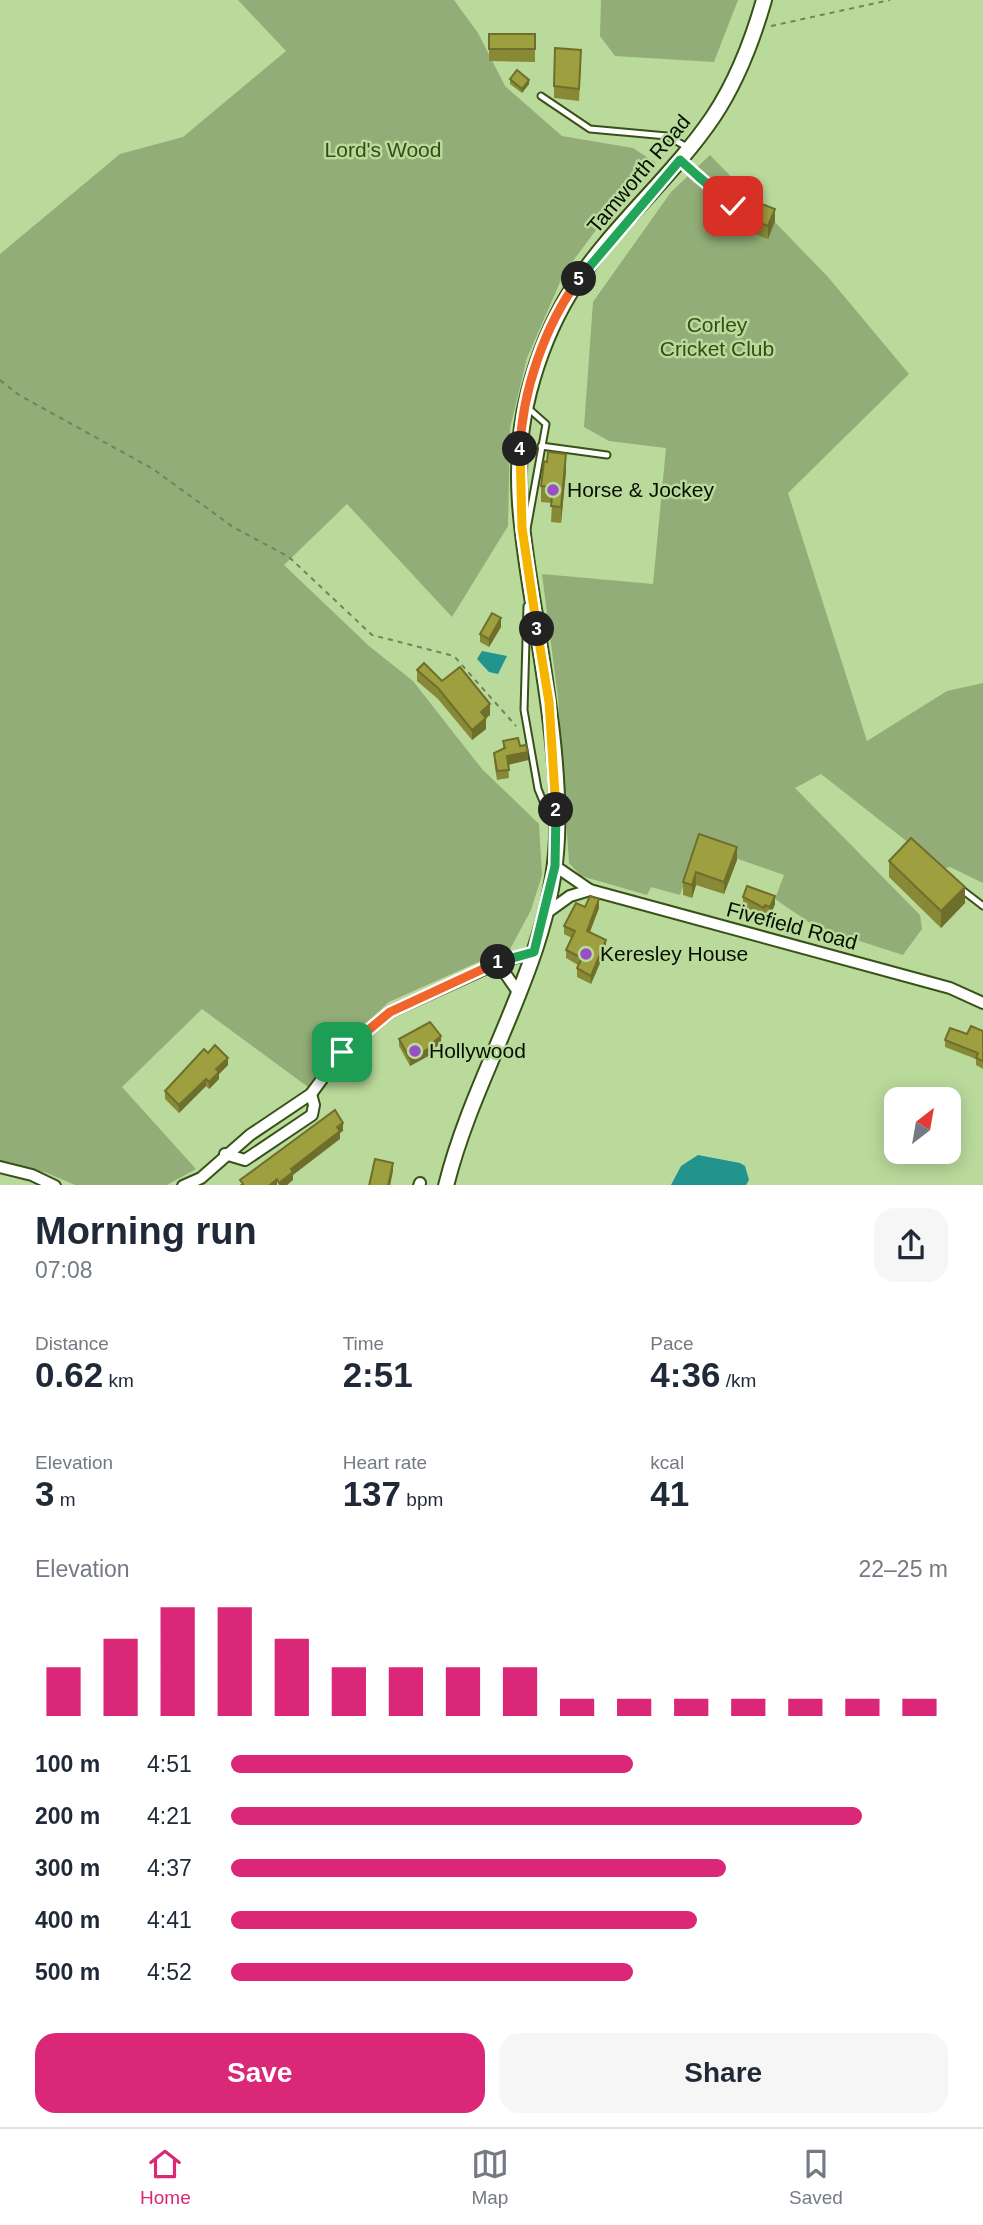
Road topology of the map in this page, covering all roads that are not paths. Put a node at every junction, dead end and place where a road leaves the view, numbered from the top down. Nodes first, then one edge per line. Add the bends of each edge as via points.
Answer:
1 (764, 0) edge
2 (541, 96) dead end
3 (685, 154) junction
4 (733, 206) dead end
5 (526, 406) junction
6 (541, 446) junction
7 (607, 455) dead end
8 (524, 546) junction
9 (528, 577) junction
10 (557, 836) junction
11 (555, 866) junction
12 (958, 886) edge
13 (590, 890) junction
14 (983, 906) edge
15 (545, 914) junction
16 (534, 952) junction
17 (498, 962) junction
18 (518, 992) junction
19 (983, 1003) edge
20 (311, 1094) junction
21 (225, 1154) junction
22 (0, 1167) edge
23 (55, 1185) edge
24 (183, 1185) edge
25 (446, 1185) edge

1 - 3 main road, Tamworth Road via 731,87
2 - 3 lane via 590,129 667,136
3 - 4 lane
3 - 5 main road, Tamworth Road via 571,290 546,340
5 - 6 lane via 546,424
5 - 8 main road, Tamworth Road via 519,487
6 - 7 lane
6 - 8 lane
8 - 9 main road, Tamworth Road
9 - 10 main road, Tamworth Road via 549,702
9 - 10 lane via 526,732 538,789
10 - 11 main road, Tamworth Road
11 - 13 street, Fivefield Road
11 - 15 main road, Tamworth Road
12 - 14 lane
13 - 15 street
13 - 19 street, Fivefield Road via 950,988
15 - 16 main road, Tamworth Road
16 - 17 street
16 - 18 main road, Tamworth Road
17 - 18 street
17 - 20 street via 390,1012 342,1052
18 - 25 main road, Tamworth Road via 460,1134
20 - 21 street
20 - 21 street via 312,1115 245,1160
21 - 24 street via 201,1178
22 - 23 street

